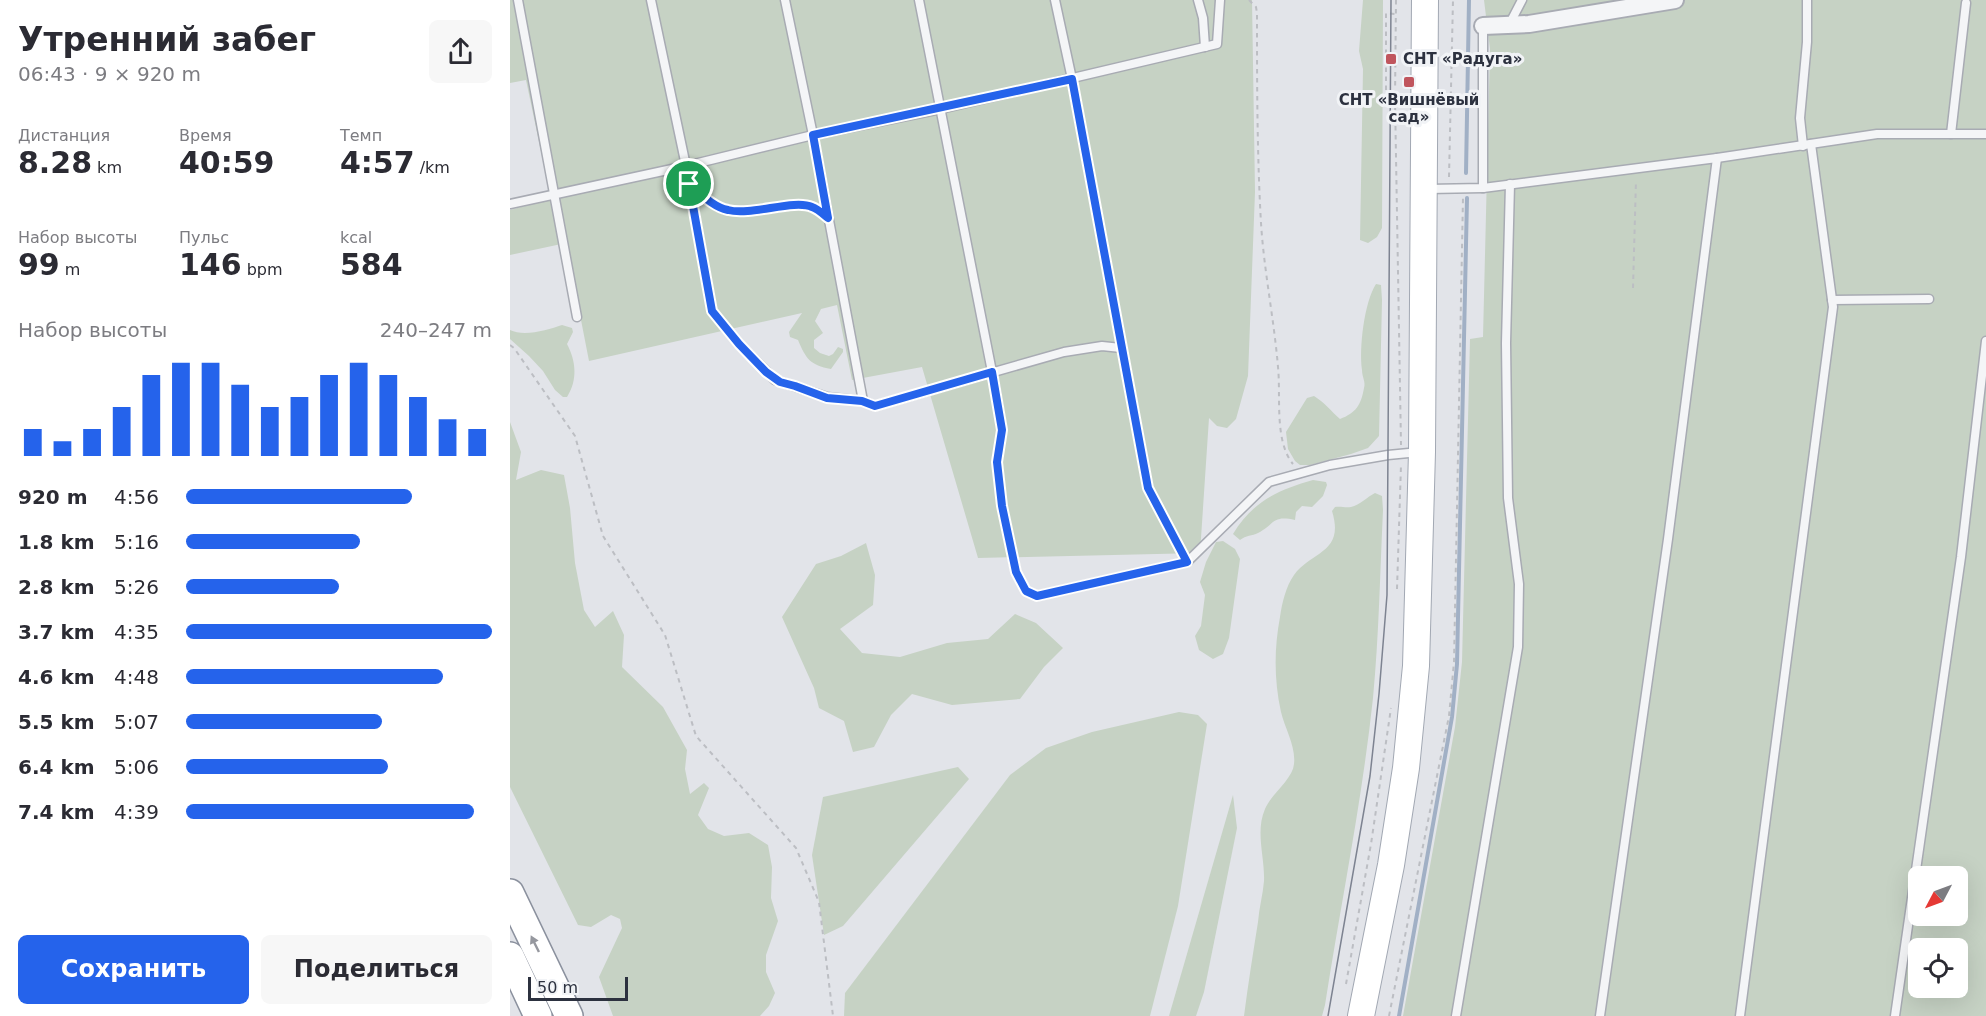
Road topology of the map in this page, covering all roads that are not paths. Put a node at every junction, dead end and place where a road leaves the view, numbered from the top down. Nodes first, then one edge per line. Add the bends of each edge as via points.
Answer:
1 (518, 0) edge
2 (651, 0) edge
3 (785, 0) edge
4 (919, 0) edge
5 (1055, 0) edge
6 (1198, 0) edge
7 (1220, 0) edge
8 (1425, 0) edge
9 (1522, 0) edge
10 (1675, 0) edge
11 (1807, 0) edge
12 (1966, 3) dead end
13 (1509, 25) junction
14 (1483, 26) joint
15 (1205, 47) junction
16 (1072, 79) junction
17 (941, 109) junction
18 (1951, 134) junction
19 (1986, 134) edge
20 (813, 135) junction
21 (1807, 145) junction
22 (1717, 158) junction
23 (686, 166) junction
24 (689, 184) junction
25 (1510, 184) junction
26 (1483, 188) junction
27 (1437, 189) junction
28 (555, 194) junction
29 (510, 204) edge
30 (828, 218) junction
31 (1929, 299) dead end
32 (1832, 300) junction
33 (577, 317) dead end
34 (1986, 341) edge
35 (1121, 348) junction
36 (992, 372) junction
37 (862, 401) junction
38 (1411, 453) junction
39 (1187, 562) junction
40 (510, 893) edge
41 (510, 956) edge
42 (538, 1016) edge
43 (569, 1016) edge
44 (1361, 1016) edge
45 (1456, 1016) edge
46 (1600, 1016) edge
47 (1740, 1016) edge
48 (1895, 1016) edge

1 - 28 lane
2 - 23 lane
3 - 20 lane
4 - 17 lane
5 - 16 lane
6 - 15 lane
7 - 15 lane via 1217,44
8 - 27 main road
9 - 13 lane
10 - 13 street
11 - 21 lane via 1808,42 1800,118
12 - 18 lane
13 - 14 street
14 - 26 lane
15 - 16 lane
16 - 17 lane
16 - 35 lane
17 - 20 lane
17 - 36 lane
18 - 19 lane
18 - 21 lane via 1877,134
20 - 23 lane
20 - 30 lane
21 - 22 lane
21 - 32 lane
22 - 25 lane
22 - 46 lane
23 - 24 lane
23 - 28 lane
24 - 30 lane via 727,210 801,205 812,206
24 - 37 lane via 712,311 719,320 780,382 827,398
25 - 26 lane
25 - 45 lane via 1508,498 1519,584 1518,646
26 - 27 lane
27 - 38 main road
28 - 29 lane
28 - 33 lane
30 - 37 lane
31 - 32 lane
32 - 47 lane
34 - 48 lane via 1961,557
35 - 36 lane via 1080,349
35 - 39 lane via 1148,488
36 - 37 lane via 884,405
36 - 39 lane via 1002,430 997,462 1002,506 1016,572 1026,591 1037,596
38 - 39 lane via 1330,465 1269,482
38 - 44 main road via 1416,666 1391,865
43 -> 40 highway
41 - 42 highway

